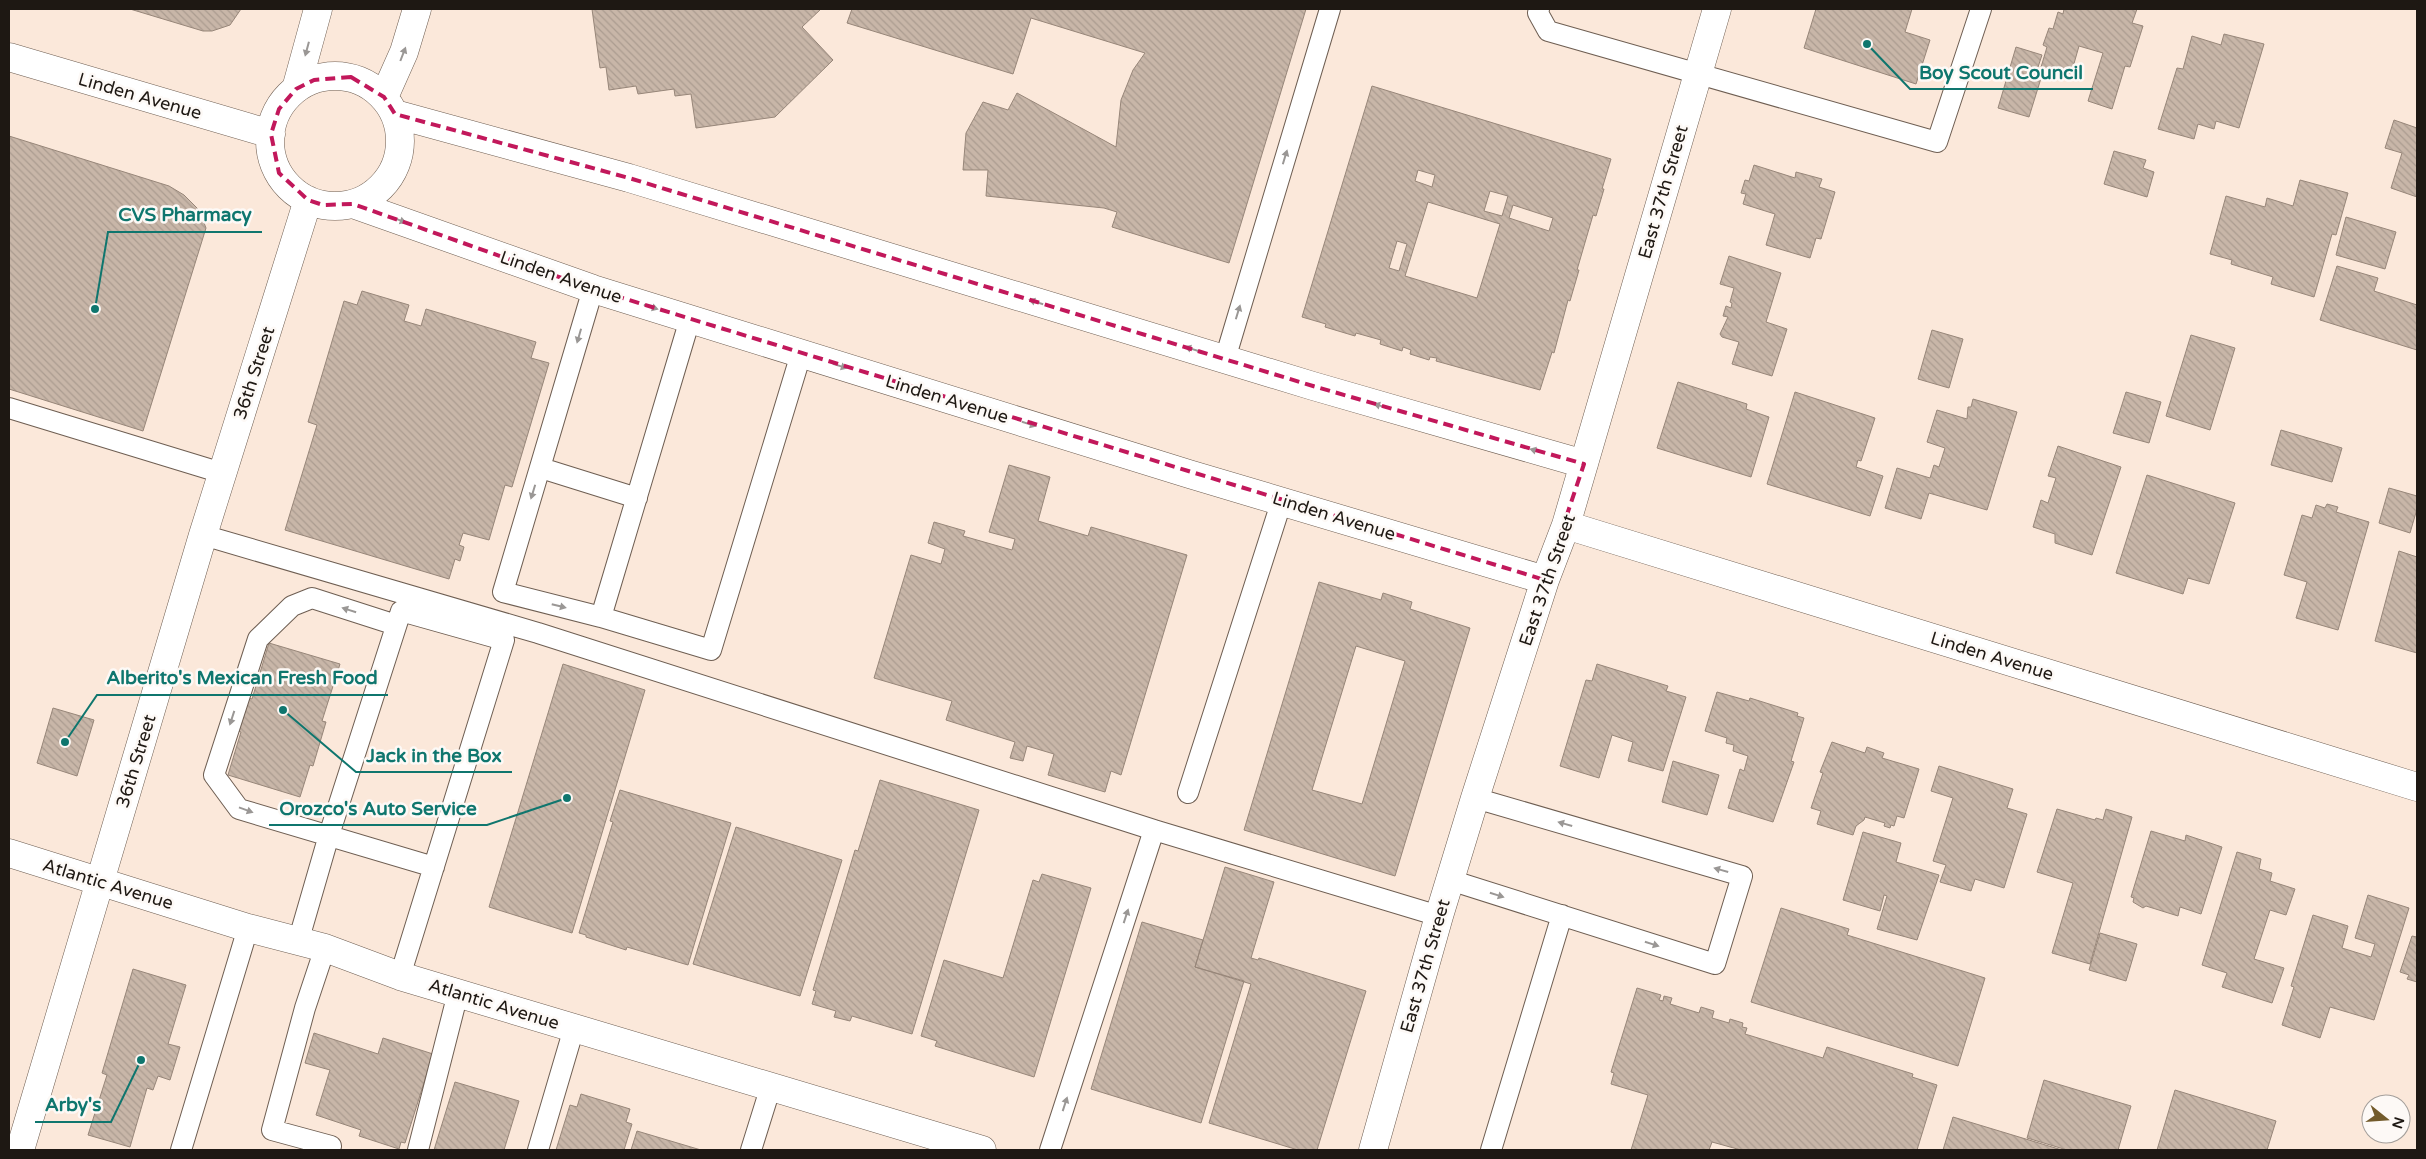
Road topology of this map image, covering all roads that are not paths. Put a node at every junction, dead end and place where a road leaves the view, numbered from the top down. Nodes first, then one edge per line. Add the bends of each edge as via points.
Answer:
1 (318, 9) edge
2 (417, 9) edge
3 (1539, 9) edge
4 (1717, 9) edge
5 (1980, 9) edge
6 (1329, 12) edge
7 (9, 57) edge
8 (1698, 73) junction
9 (296, 89) junction
10 (390, 106) junction
11 (270, 134) junction
12 (308, 200) junction
13 (353, 204) junction
14 (593, 289) junction
15 (690, 319) junction
16 (801, 354) junction
17 (1225, 359) junction
18 (9, 408) edge
19 (1584, 464) junction
20 (541, 468) junction
21 (222, 473) junction
22 (637, 498) junction
23 (1282, 500) junction
24 (1566, 525) junction
25 (203, 535) junction
26 (1545, 580) junction
27 (601, 617) junction
28 (396, 625) junction
29 (2417, 787) edge
30 (1188, 793) dead end
31 (1475, 798) junction
32 (1154, 830) junction
33 (329, 835) junction
34 (9, 853) edge
35 (434, 867) junction
36 (1450, 880) junction
37 (100, 882) junction
38 (1439, 916) junction
39 (1562, 916) junction
40 (248, 928) junction
41 (298, 942) junction
42 (325, 948) junction
43 (400, 976) junction
44 (458, 993) junction
45 (574, 1028) junction
46 (771, 1086) junction
47 (332, 1146) dead end
48 (20, 1150) edge
49 (180, 1150) edge
50 (418, 1150) edge
51 (538, 1150) edge
52 (751, 1150) edge
53 (982, 1150) edge
54 (1050, 1150) edge
55 (1373, 1150) edge
56 (1491, 1150) edge

1 -> 9 street
10 -> 2 street
3 - 8 lane via 1538,14 1548,31
4 - 8 street, East 37th Street
5 - 8 lane via 1937,142
17 -> 6 lane
7 - 11 street, Linden Avenue
8 - 19 street, East 37th Street
9 - 10 street via 332,76 351,77 369,85
9 - 11 street via 279,108
10 - 13 street via 400,136 398,158 389,178 373,194
17 -> 10 street
11 - 12 street via 272,154 279,173 292,189
12 - 13 street via 323,205
12 - 21 street, 36th Street
13 -> 14 street, Linden Avenue
14 -> 15 street, Linden Avenue
14 -> 20 lane
15 - 16 street, Linden Avenue
15 - 22 lane
16 -> 23 street, Linden Avenue
16 - 27 lane via 711,650
19 -> 17 street
18 - 21 lane
19 - 24 street, East 37th Street
20 - 22 lane
20 -> 27 lane via 503,592
21 - 25 street, 36th Street
22 - 27 lane
23 - 26 street, Linden Avenue
23 - 30 lane
24 - 26 street, East 37th Street
24 - 29 street, Linden Avenue
25 - 32 lane via 538,633
25 - 37 street, 36th Street
26 - 31 street, East 37th Street
28 - 33 lane
28 -> 33 lane via 312,598 292,606 258,639 214,775 239,809
28 - 35 lane via 401,611 504,640
31 - 36 street, East 37th Street
39 -> 31 lane via 1715,964 1742,876
32 - 38 lane
54 -> 32 lane
33 - 35 lane
33 - 41 lane
34 - 37 street, Atlantic Avenue
35 - 43 lane
36 - 38 street, East 37th Street
36 -> 39 lane
37 - 40 street, Atlantic Avenue
37 - 48 street, 36th Street
38 - 55 street, East 37th Street
39 - 56 lane
40 - 41 street, Atlantic Avenue
40 - 49 lane
41 - 42 street, Atlantic Avenue
42 - 43 street, Atlantic Avenue
42 - 47 lane via 272,1130
43 - 44 street, Atlantic Avenue
44 - 45 street, Atlantic Avenue
44 - 50 lane
45 - 46 street, Atlantic Avenue
45 - 51 lane
46 - 52 lane
46 - 53 street, Atlantic Avenue

